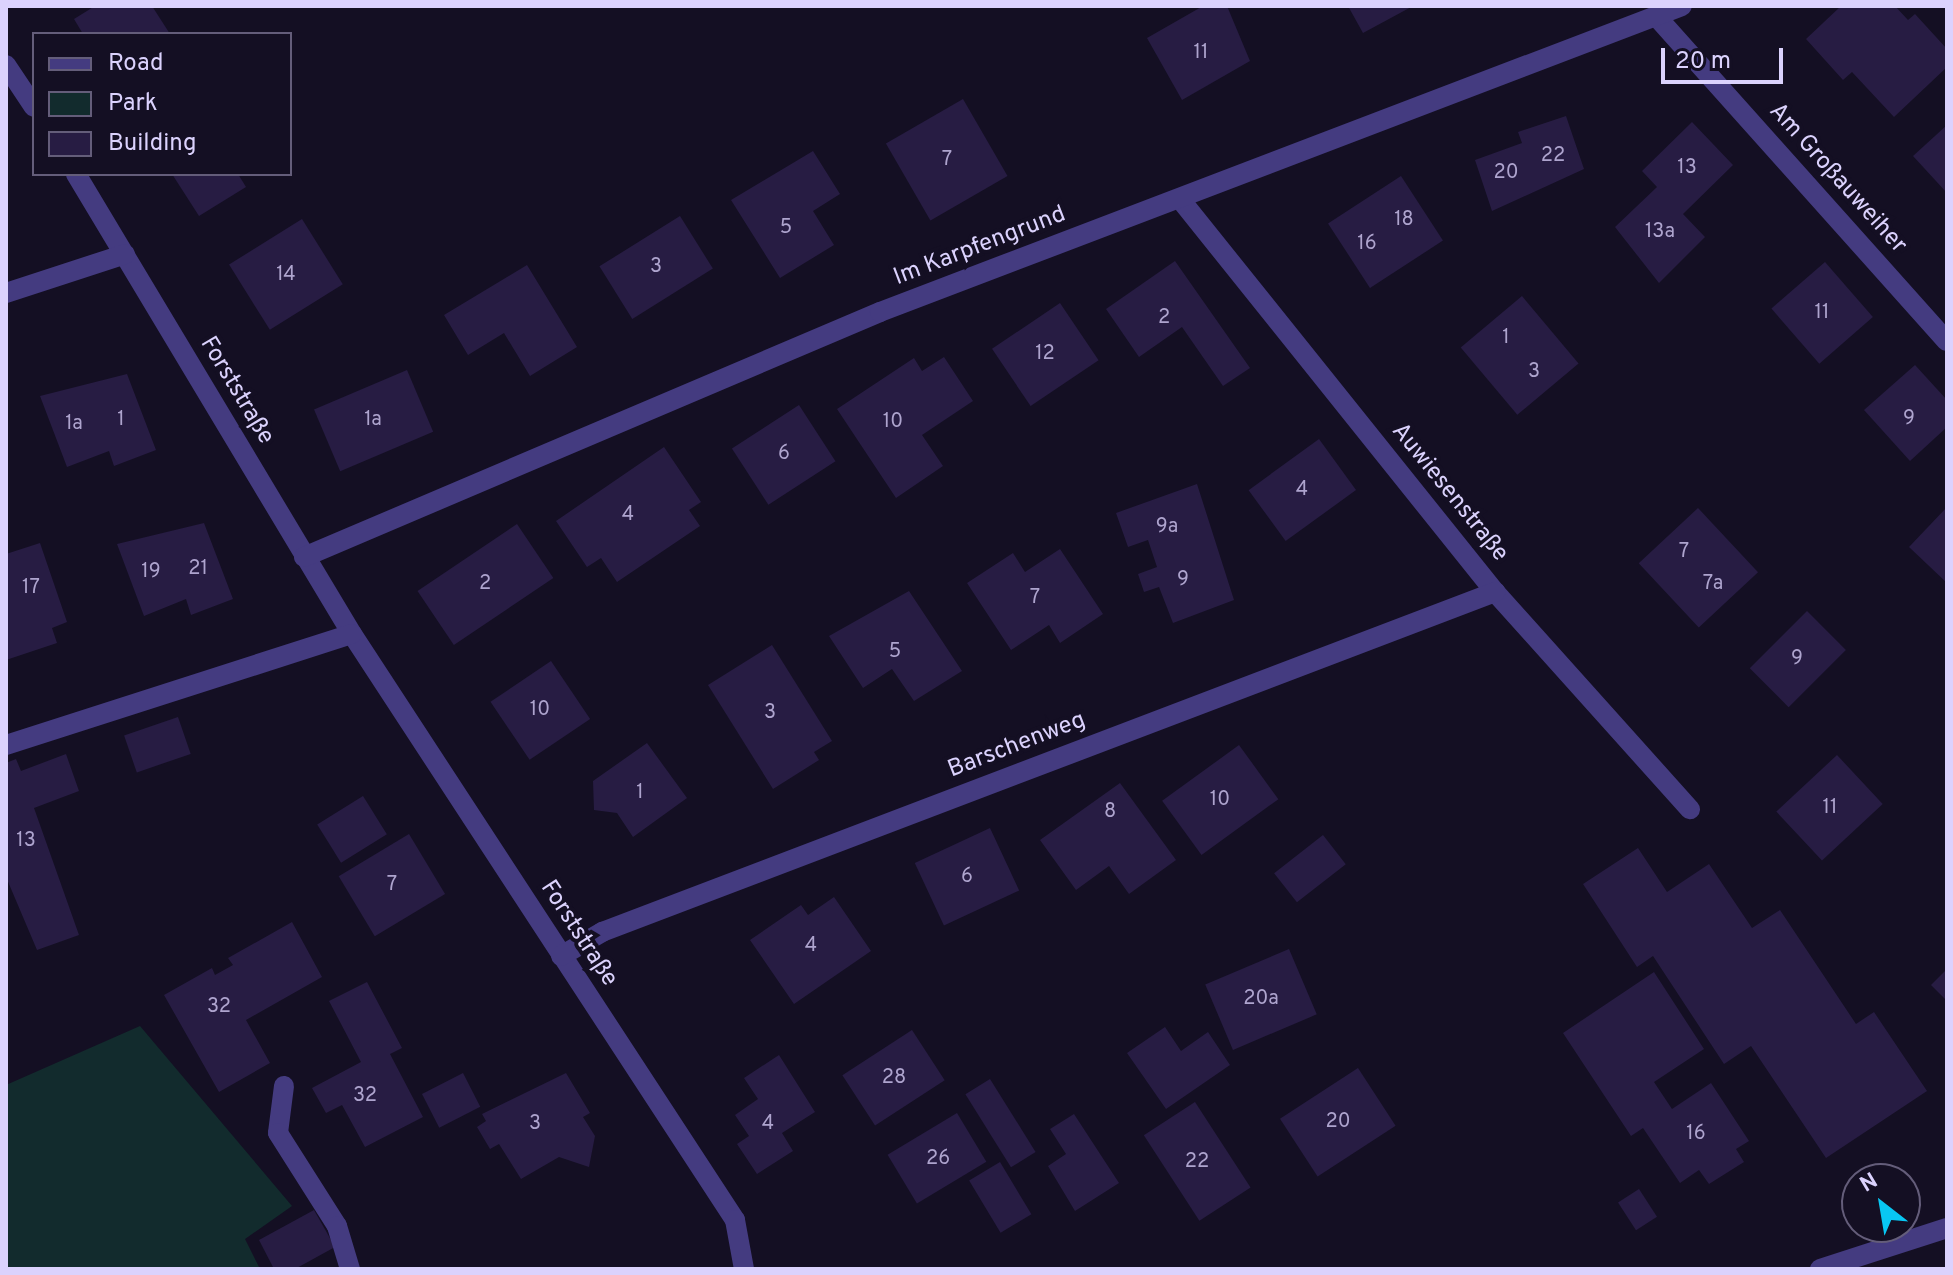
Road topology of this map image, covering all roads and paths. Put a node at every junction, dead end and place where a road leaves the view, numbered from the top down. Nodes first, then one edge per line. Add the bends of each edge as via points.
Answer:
1 (1682, 6) edge
2 (1656, 16) junction
3 (6, 65) edge
4 (32, 104) edge
5 (77, 176) edge
6 (1180, 199) junction
7 (125, 254) junction
8 (6, 293) edge
9 (1947, 341) edge
10 (304, 557) junction
11 (1495, 592) junction
12 (352, 634) junction
13 (6, 745) edge
14 (1690, 809) dead end
15 (561, 956) junction
16 (284, 1086) dead end
17 (1947, 1228) edge
18 (1874, 1262) edge
19 (350, 1269) edge
20 (744, 1269) edge
21 (1820, 1269) edge

1 - 2 street, Im Karpfengrund
2 - 6 street, Im Karpfengrund
2 - 9 street, Am Großauweiher
3 - 4 street
5 - 7 street, Forststraße
6 - 10 street, Im Karpfengrund via 866,318
6 - 11 street, Auwiesenstraße
7 - 8 street
7 - 10 street, Forststraße
10 - 12 street, Forststraße
11 - 14 street, Auwiesenstraße
11 - 15 street, Barschenweg via 617,926
12 - 13 street
12 - 15 street, Forststraße
15 - 20 street, Forststraße via 735,1220
16 - 19 street via 278,1133 337,1226
17 - 18 street
18 - 21 street

